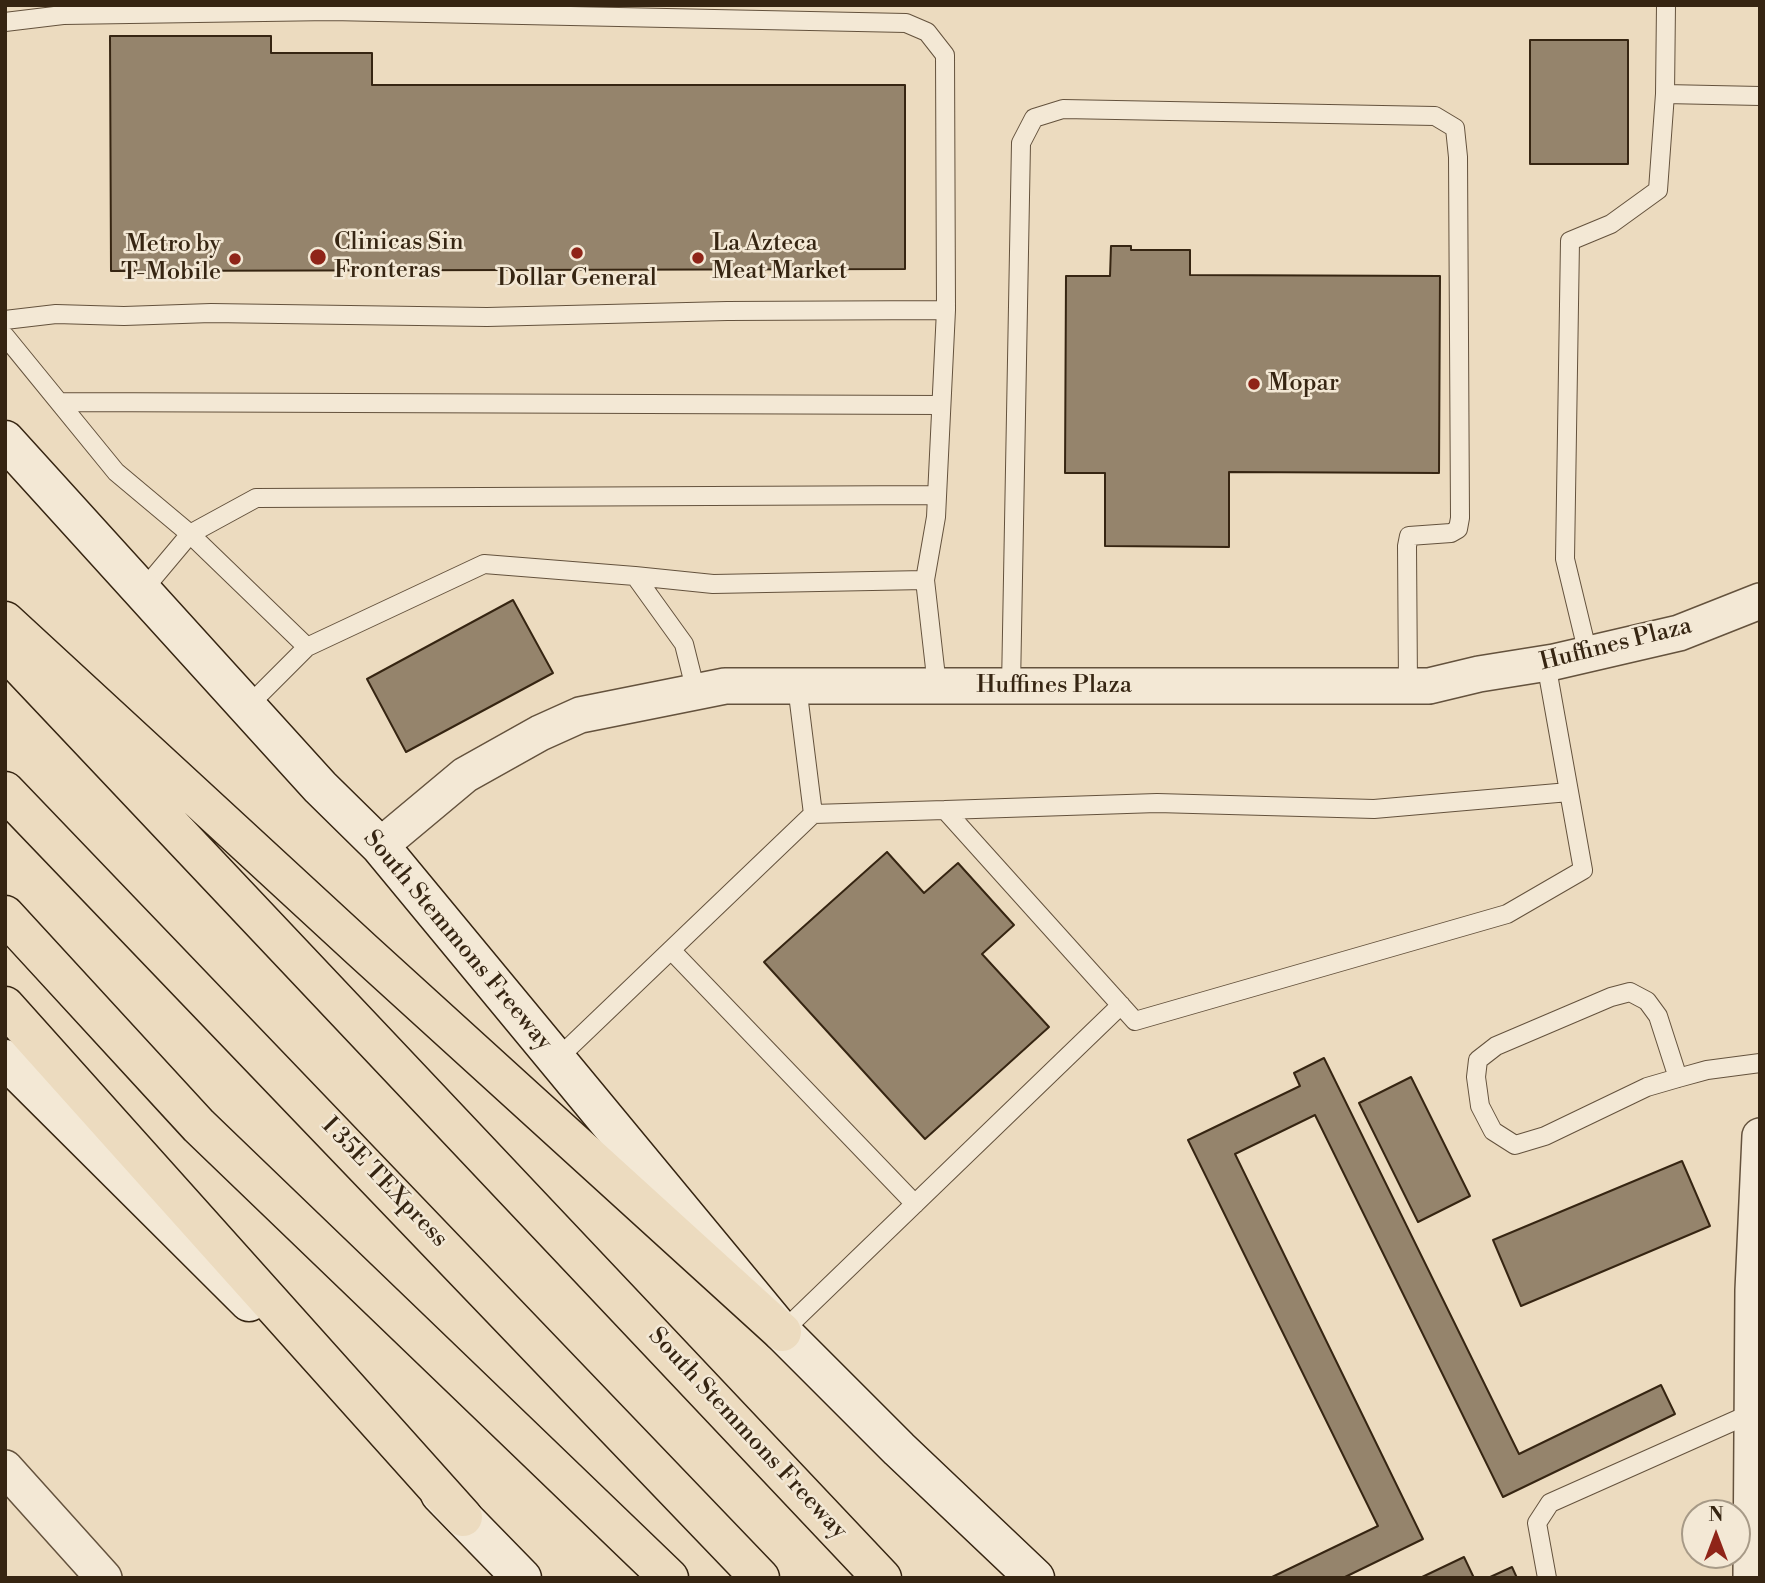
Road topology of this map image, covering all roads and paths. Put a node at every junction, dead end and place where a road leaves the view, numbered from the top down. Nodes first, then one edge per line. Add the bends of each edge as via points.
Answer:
1 (1666, 5) edge
2 (5, 22) edge
3 (1665, 94) junction
4 (1760, 96) edge
5 (946, 310) junction
6 (5, 320) edge
7 (5, 336) edge
8 (60, 402) junction
9 (941, 405) junction
10 (5, 440) edge
11 (937, 495) junction
12 (190, 534) junction
13 (635, 576) junction
14 (925, 580) junction
15 (143, 590) junction
16 (1760, 601) edge
17 (5, 621) edge
18 (307, 647) junction
19 (5, 649) edge
20 (1588, 654) junction
21 (1546, 663) junction
22 (797, 686) junction
23 (937, 686) junction
24 (1011, 686) junction
25 (1408, 686) junction
26 (696, 692) junction
27 (248, 706) junction
28 (5, 790) edge
29 (1569, 792) junction
30 (945, 810) junction
31 (813, 814) junction
32 (380, 846) junction
33 (5, 915) edge
34 (671, 950) junction
35 (193, 985) junction
36 (1121, 1005) junction
37 (5, 1006) edge
38 (5, 1059) edge
39 (556, 1059) junction
40 (1760, 1063) edge
41 (1678, 1078) junction
42 (1760, 1136) edge
43 (915, 1204) junction
44 (782, 1332) junction
45 (1752, 1413) junction
46 (899, 1449) junction
47 (5, 1468) edge
48 (463, 1517) junction
49 (104, 1578) edge
50 (522, 1578) edge
51 (668, 1578) edge
52 (728, 1578) edge
53 (760, 1578) edge
54 (882, 1578) edge
55 (1004, 1578) edge
56 (1035, 1578) edge
57 (1547, 1578) edge
58 (1751, 1578) edge

1 - 3 lane
2 - 5 lane via 63,15 331,11 906,23 927,32 945,55
3 - 4 lane
3 - 20 lane via 1658,190 1611,224 1570,242 1565,559
5 - 6 lane via 487,317 57,314
5 - 9 lane
7 - 8 lane
8 - 9 lane
8 - 12 lane via 116,472
9 - 11 lane
10 - 15 main road, South Stemmons Freeway
11 - 12 lane via 256,498
11 - 14 lane
12 - 15 lane
12 - 18 lane
13 - 14 lane via 713,584
13 - 18 lane via 484,564
13 - 26 lane via 684,644
14 - 23 lane
15 - 27 main road, South Stemmons Freeway
16 - 20 street, Huffines Plaza via 1679,633
17 - 44 highway
18 - 27 lane
19 - 54 highway, South Stemmons Freeway
20 - 21 street, Huffines Plaza
21 - 25 street, Huffines Plaza
21 - 29 lane
22 - 23 street, Huffines Plaza
22 - 26 street, Huffines Plaza via 725,686
22 - 31 lane
23 - 24 street, Huffines Plaza
24 - 25 street, Huffines Plaza
24 - 25 lane via 1021,143 1034,118 1063,109 1435,116 1455,128 1460,519 1451,533 1409,536
26 - 32 street, Huffines Plaza via 580,715 540,733 465,775
27 - 32 main road, South Stemmons Freeway
28 - 35 highway, I 35E TEXpress
29 - 30 lane via 1374,809 1157,803
29 - 36 lane via 1583,870 1507,914 1135,1021
30 - 31 lane
30 - 36 lane
31 - 34 lane
32 - 39 main road, South Stemmons Freeway
33 - 51 highway via 199,1126
34 - 39 lane
34 - 43 lane
35 - 52 highway via 479,1294
35 - 53 highway, I 35E TEXpress
36 - 43 lane
37 - 48 highway
38 - 48 main road
39 - 44 main road, South Stemmons Freeway
40 - 41 lane
41 - 41 lane via 1515,1145 1493,1131 1480,1106 1476,1077 1478,1060 1496,1046 1630,992 1647,1001 1658,1016
42 - 45 street
43 - 44 lane
44 - 46 main road, South Stemmons Freeway
45 - 57 lane via 1550,1503 1537,1523
45 - 58 street
46 - 55 main road, South Stemmons Freeway
46 - 56 main road, South Stemmons Freeway
47 - 49 street
48 - 50 main road

